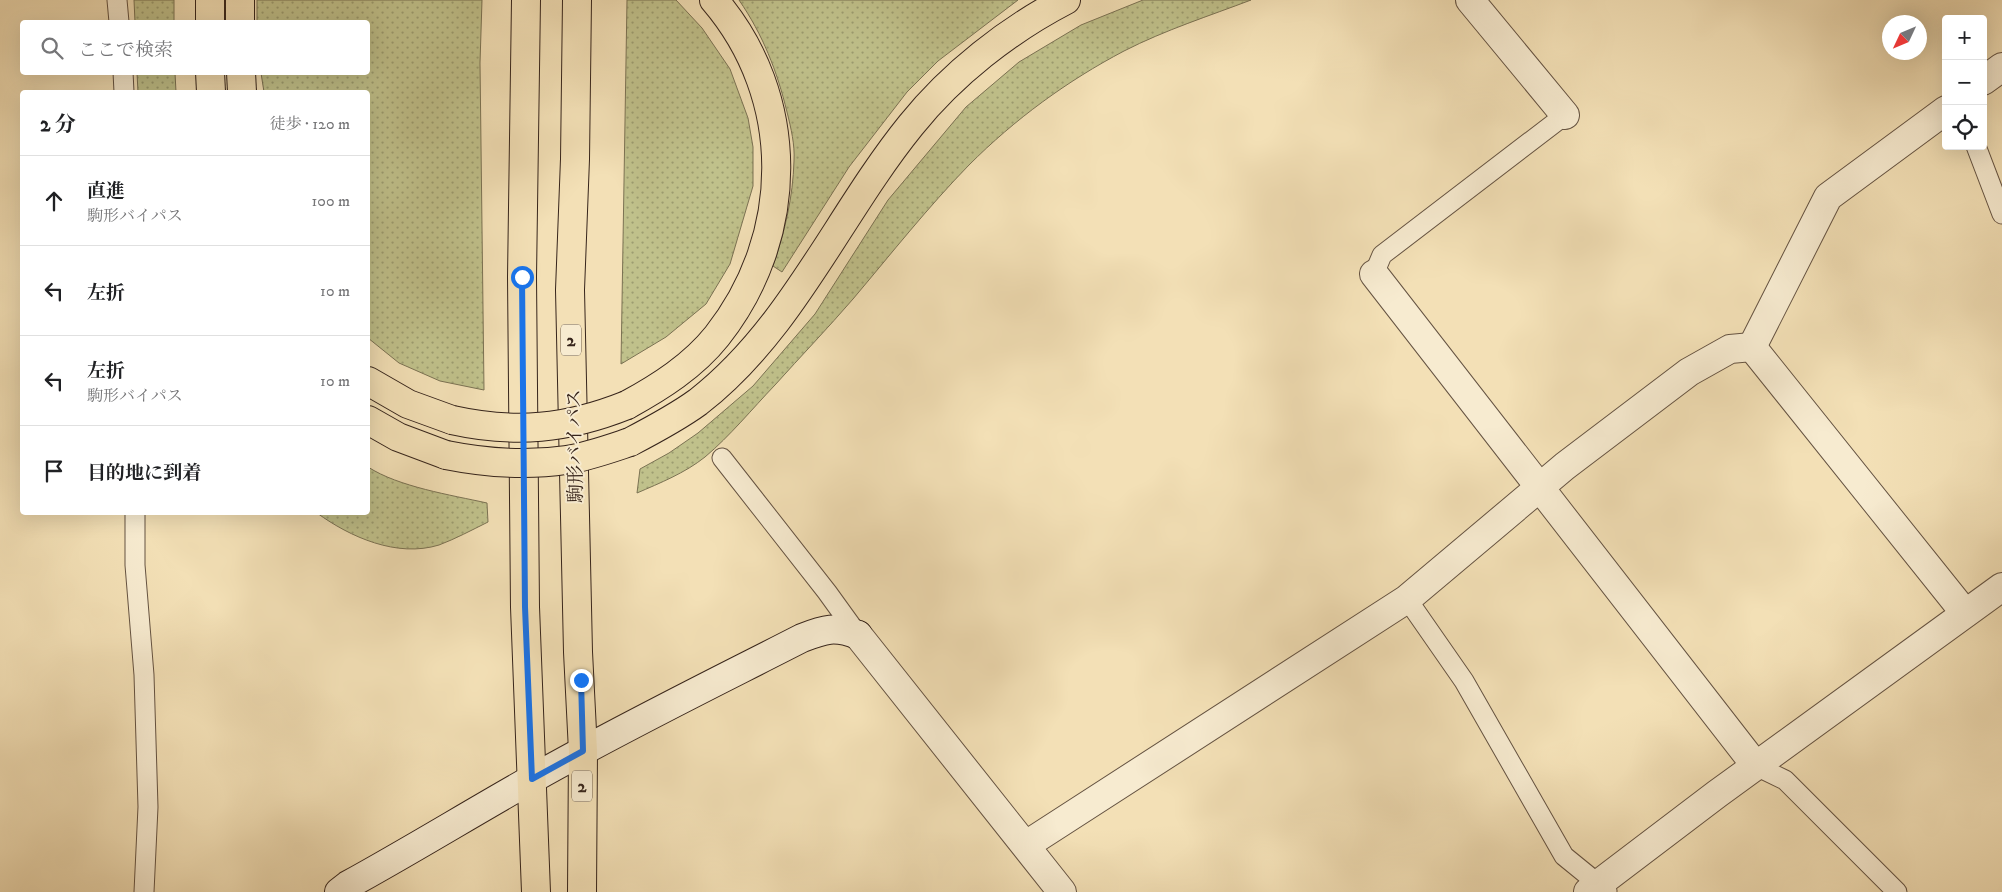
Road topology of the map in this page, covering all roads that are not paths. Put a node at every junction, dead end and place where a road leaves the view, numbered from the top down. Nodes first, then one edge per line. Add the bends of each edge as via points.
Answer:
1 (117, 0) edge
2 (210, 0) edge
3 (240, 0) edge
4 (526, 0) edge
5 (577, 0) edge
6 (714, 0) edge
7 (1066, 0) edge
8 (1470, 0) edge
9 (119, 20) edge
10 (210, 20) edge
11 (240, 20) edge
12 (2002, 67) edge
13 (123, 75) edge
14 (210, 75) edge
15 (241, 75) edge
16 (1987, 78) edge
17 (124, 90) edge
18 (210, 90) edge
19 (242, 90) edge
20 (1942, 113) edge
21 (1565, 115) joint
22 (1978, 150) edge
23 (2002, 214) edge
24 (1374, 274) joint
25 (1752, 347) junction
26 (370, 382) edge
27 (370, 421) edge
28 (722, 458) dead end
29 (1540, 488) junction
30 (135, 515) edge
31 (1998, 596) edge
32 (1407, 599) junction
33 (1964, 613) junction
34 (858, 635) junction
35 (583, 751) junction
36 (1756, 766) junction
37 (532, 779) junction
38 (1026, 845) junction
39 (1598, 889) edge
40 (144, 892) edge
41 (339, 892) edge
42 (536, 892) edge
43 (582, 892) edge
44 (1062, 892) edge
45 (1897, 892) edge

1 - 9 lane
2 - 10 main road
3 - 11 main road
4 - 37 main road via 522,277 524,568
5 - 35 main road, 駒形バイパス / 2 via 570,290
6 - 26 main road, bridge via 748,49 766,92 776,137 776,180 771,220 760,260 740,305 716,338 664,384 626,405 568,424 509,429 452,420 408,404
7 - 27 main road, bridge via 996,44 953,80 912,124 873,176 789,304 756,345 723,380 669,422 630,442 566,460 505,464 446,455 398,437
8 - 21 street
12 - 16 street
13 - 17 lane
14 - 18 main road
15 - 19 main road
20 - 25 street via 1828,197
21 - 24 lane via 1382,255
22 - 23 lane
24 - 29 street
25 - 29 street via 1730,348 1690,372
25 - 33 street
28 - 34 lane
29 - 32 street
29 - 36 street
30 - 40 lane via 148,807
31 - 33 street
32 - 38 street
32 - 39 lane via 1464,682 1564,856
33 - 36 street
34 - 35 street via 843,629 824,629 809,635
34 - 38 street
35 - 37 street
35 - 43 main road, 駒形バイパス / 2
36 - 39 street
36 - 45 lane via 1785,780
37 - 41 street
37 - 42 main road
38 - 44 street

